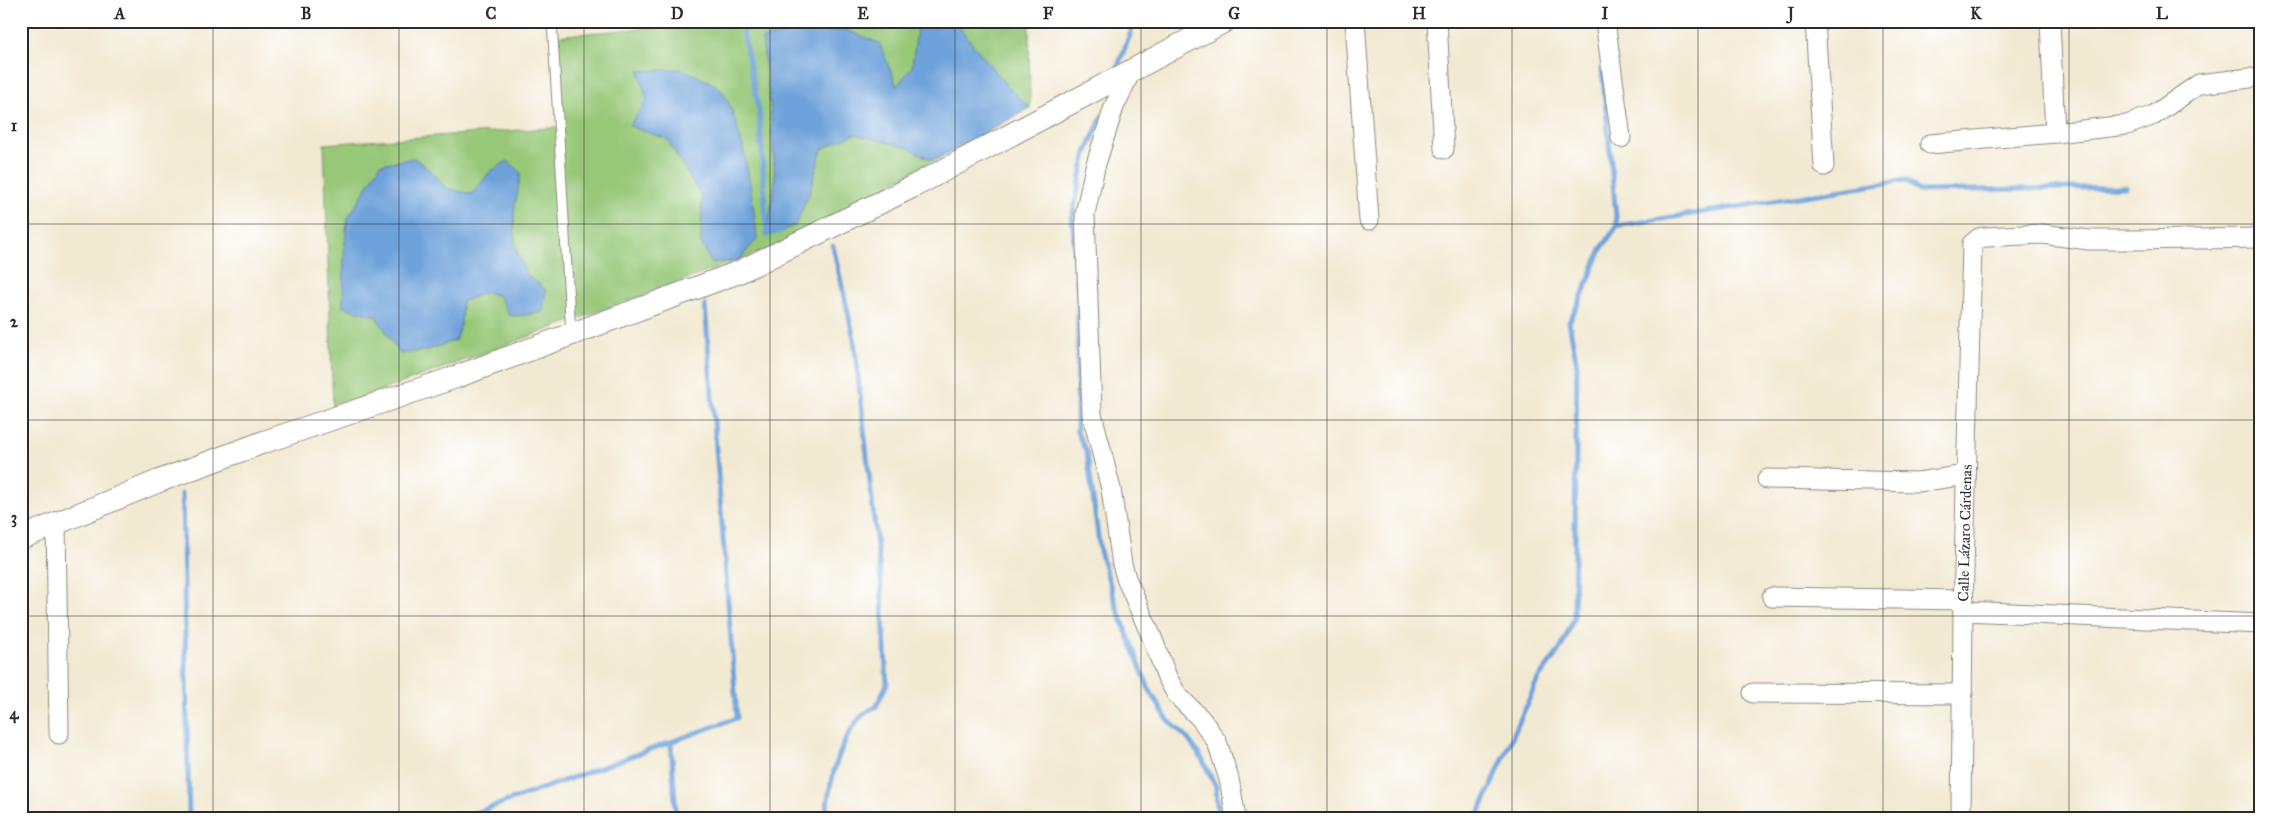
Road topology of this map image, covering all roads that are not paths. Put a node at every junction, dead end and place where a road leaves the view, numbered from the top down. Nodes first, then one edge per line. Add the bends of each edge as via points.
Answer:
1 (552, 21) edge
2 (1225, 21) edge
3 (1355, 21) edge
4 (1438, 21) edge
5 (1605, 21) edge
6 (1815, 21) edge
7 (2050, 21) edge
8 (1131, 71) junction
9 (2250, 78) dead end
10 (2055, 134) junction
11 (1621, 138) dead end
12 (1930, 144) dead end
13 (1444, 149) dead end
14 (1824, 166) dead end
15 (1369, 220) dead end
16 (2261, 238) edge
17 (572, 334) junction
18 (1966, 474) junction
19 (1767, 479) dead end
20 (56, 523) junction
21 (21, 538) edge
22 (1772, 597) dead end
23 (1964, 605) junction
24 (2261, 624) edge
25 (1753, 693) dead end
26 (1963, 694) junction
27 (59, 734) dead end
28 (1236, 818) edge
29 (1962, 818) edge

1 - 17 lane
2 - 8 street
3 - 15 street
4 - 13 street
5 - 11 street
6 - 14 street
7 - 10 street
8 - 17 street via 788,250 739,272
8 - 28 street via 1114,107 1095,167 1085,214 1092,414 1111,489 1126,578 1167,677 1177,695 1202,719 1217,742 1229,779
9 - 10 street via 2200,84 2143,120 2127,125
10 - 12 street
16 - 18 street, Calle Lázaro Cárdenas via 2098,240 2032,234 1979,238 1971,248
17 - 20 street via 264,442
18 - 19 street via 1918,482
18 - 23 street, Calle Lázaro Cárdenas
20 - 21 street
20 - 27 street
22 - 23 street
23 - 24 street
23 - 26 street, Calle Lázaro Cárdenas
25 - 26 street
26 - 29 street, Calle Lázaro Cárdenas

